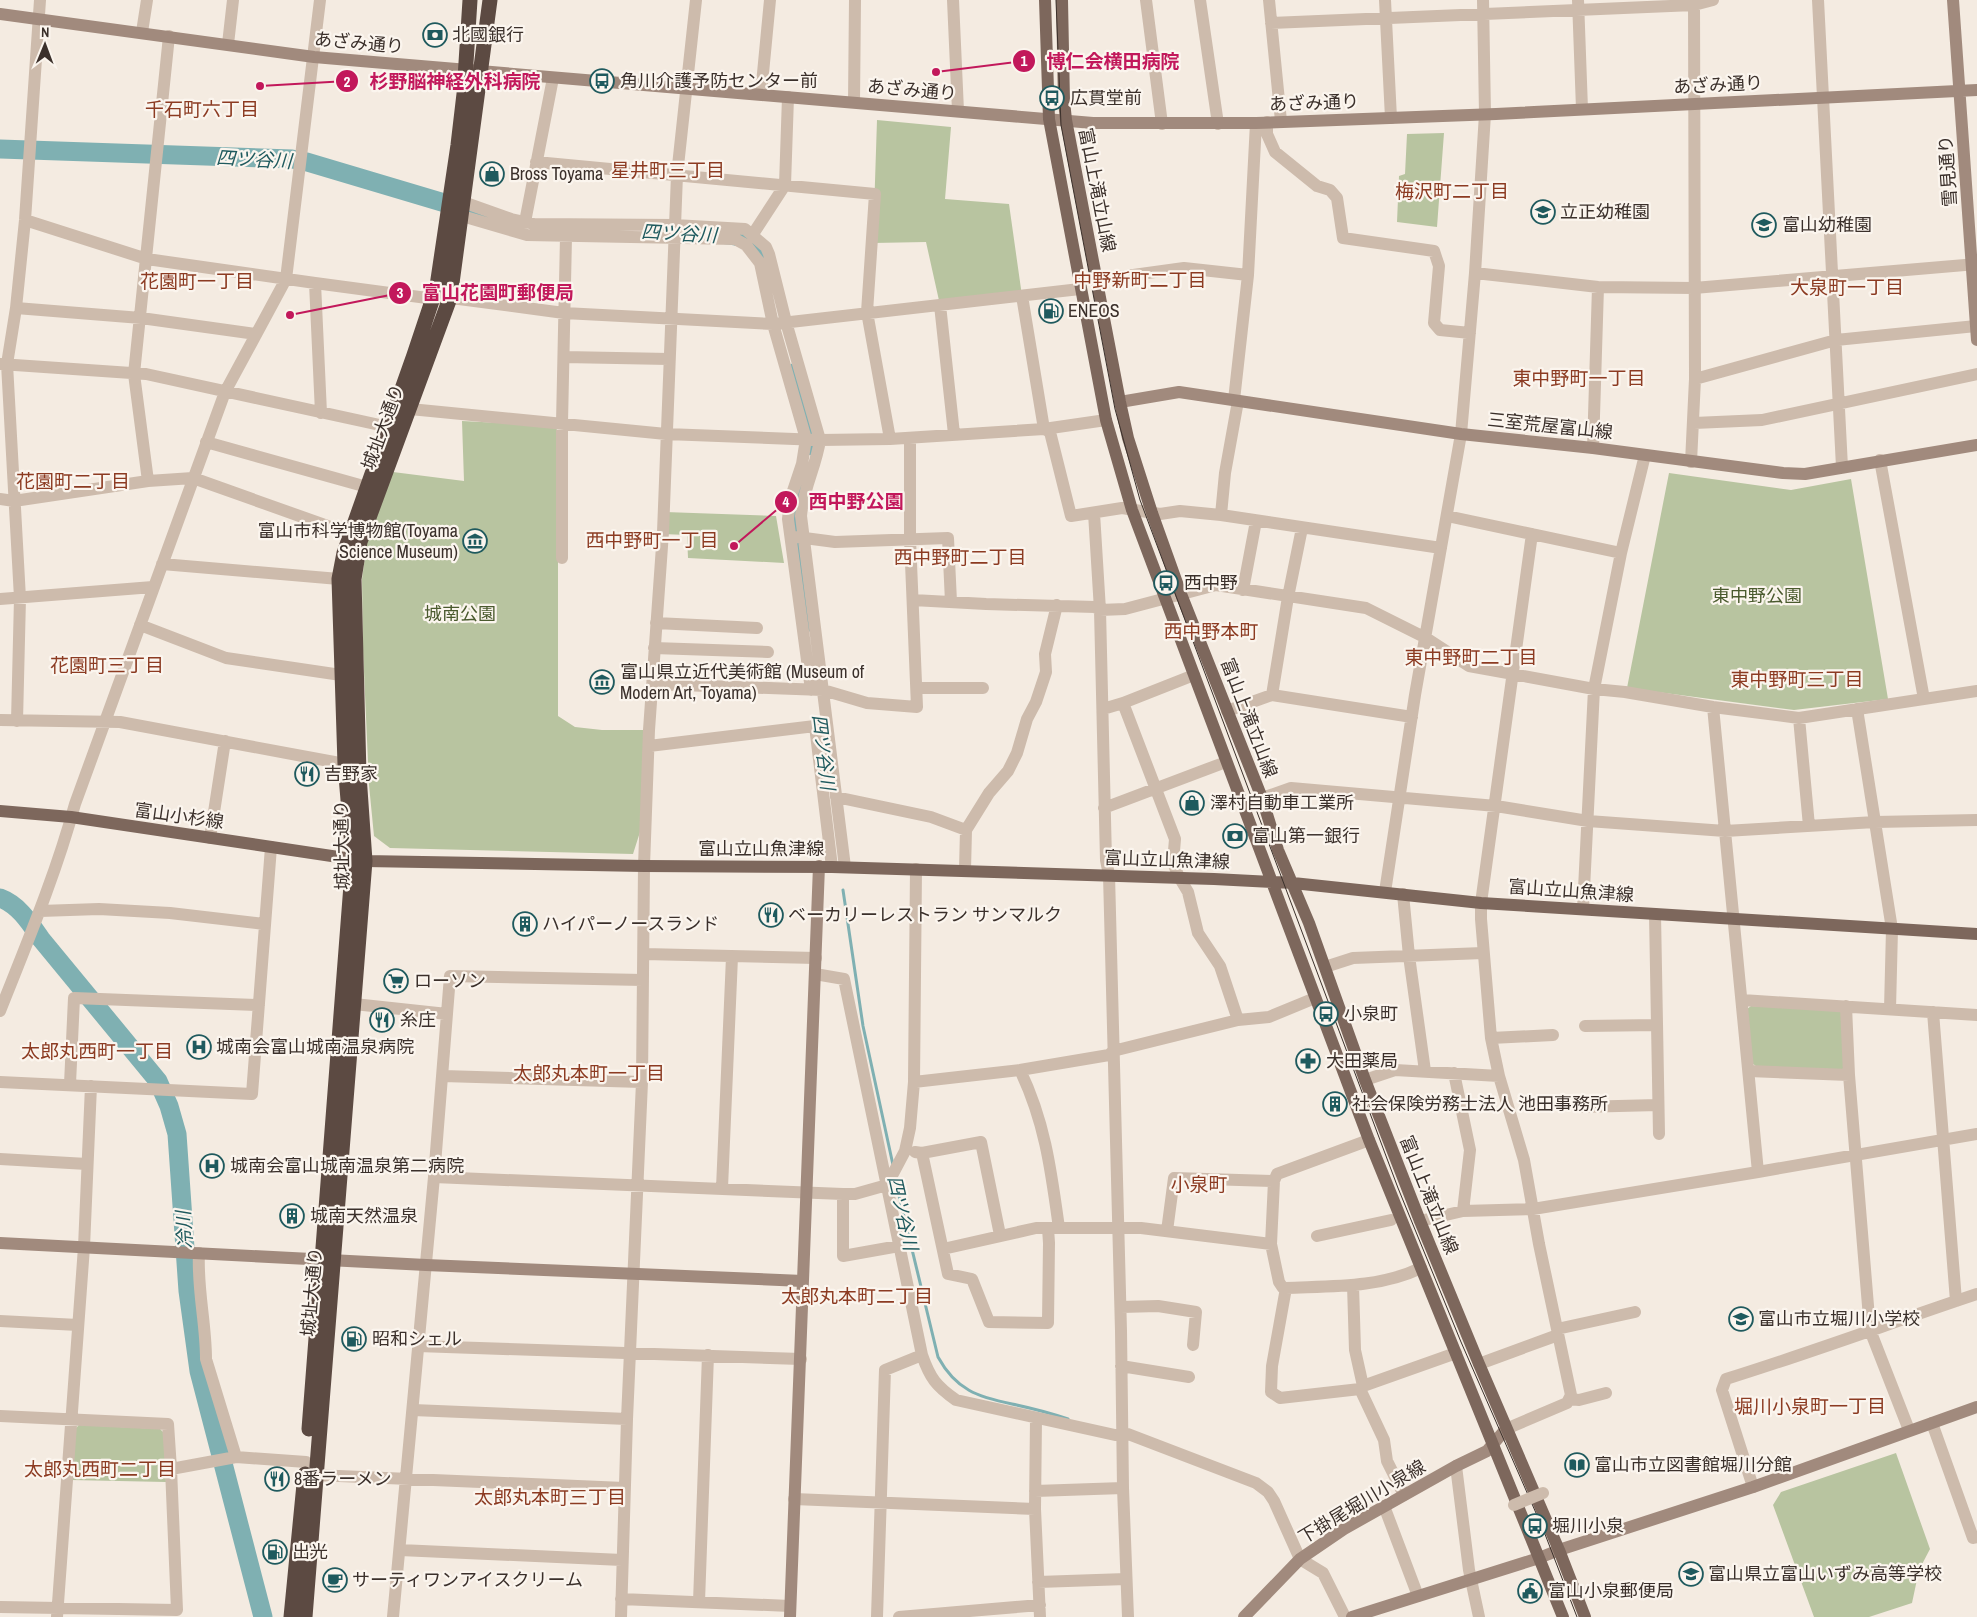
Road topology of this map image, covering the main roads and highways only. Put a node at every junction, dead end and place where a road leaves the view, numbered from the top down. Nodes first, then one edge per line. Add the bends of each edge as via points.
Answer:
1 (470, 0) edge
2 (490, 0) edge
3 (1045, 0) edge
4 (1062, 0) edge
5 (458, 208) junction
6 (0, 811) edge
7 (359, 860) junction
8 (1271, 882) junction
9 (1293, 883) junction
10 (1977, 934) edge
11 (328, 1260) junction
12 (291, 1617) edge
13 (305, 1617) edge
14 (1563, 1617) edge
15 (1585, 1617) edge

1 - 5 highway, 城址大通り via 459,136
2 - 5 highway, 城址大通り
3 - 8 main road, 富山上滝立山線 via 1049,119 1106,420 1132,510
4 - 9 main road, 富山上滝立山線 via 1066,120 1128,438 1181,594
5 - 7 highway, 城址大通り via 450,298 360,542 354,579
5 - 7 highway, 城址大通り via 434,298 350,534 339,579 345,764
6 - 7 main road, 富山小杉線 via 72,817
7 - 8 main road, 富山立山魚津線 via 965,870
7 - 11 highway, 城址大通り
7 - 11 highway, 城址大通り via 354,1004
8 - 9 main road, 富山立山魚津線
8 - 14 main road, 富山上滝立山線 via 1369,1140
9 - 10 main road, 富山立山魚津線 via 1481,903
9 - 15 main road, 富山上滝立山線 via 1420,1221
11 - 12 highway, 城址大通り
11 - 13 highway, 城址大通り

